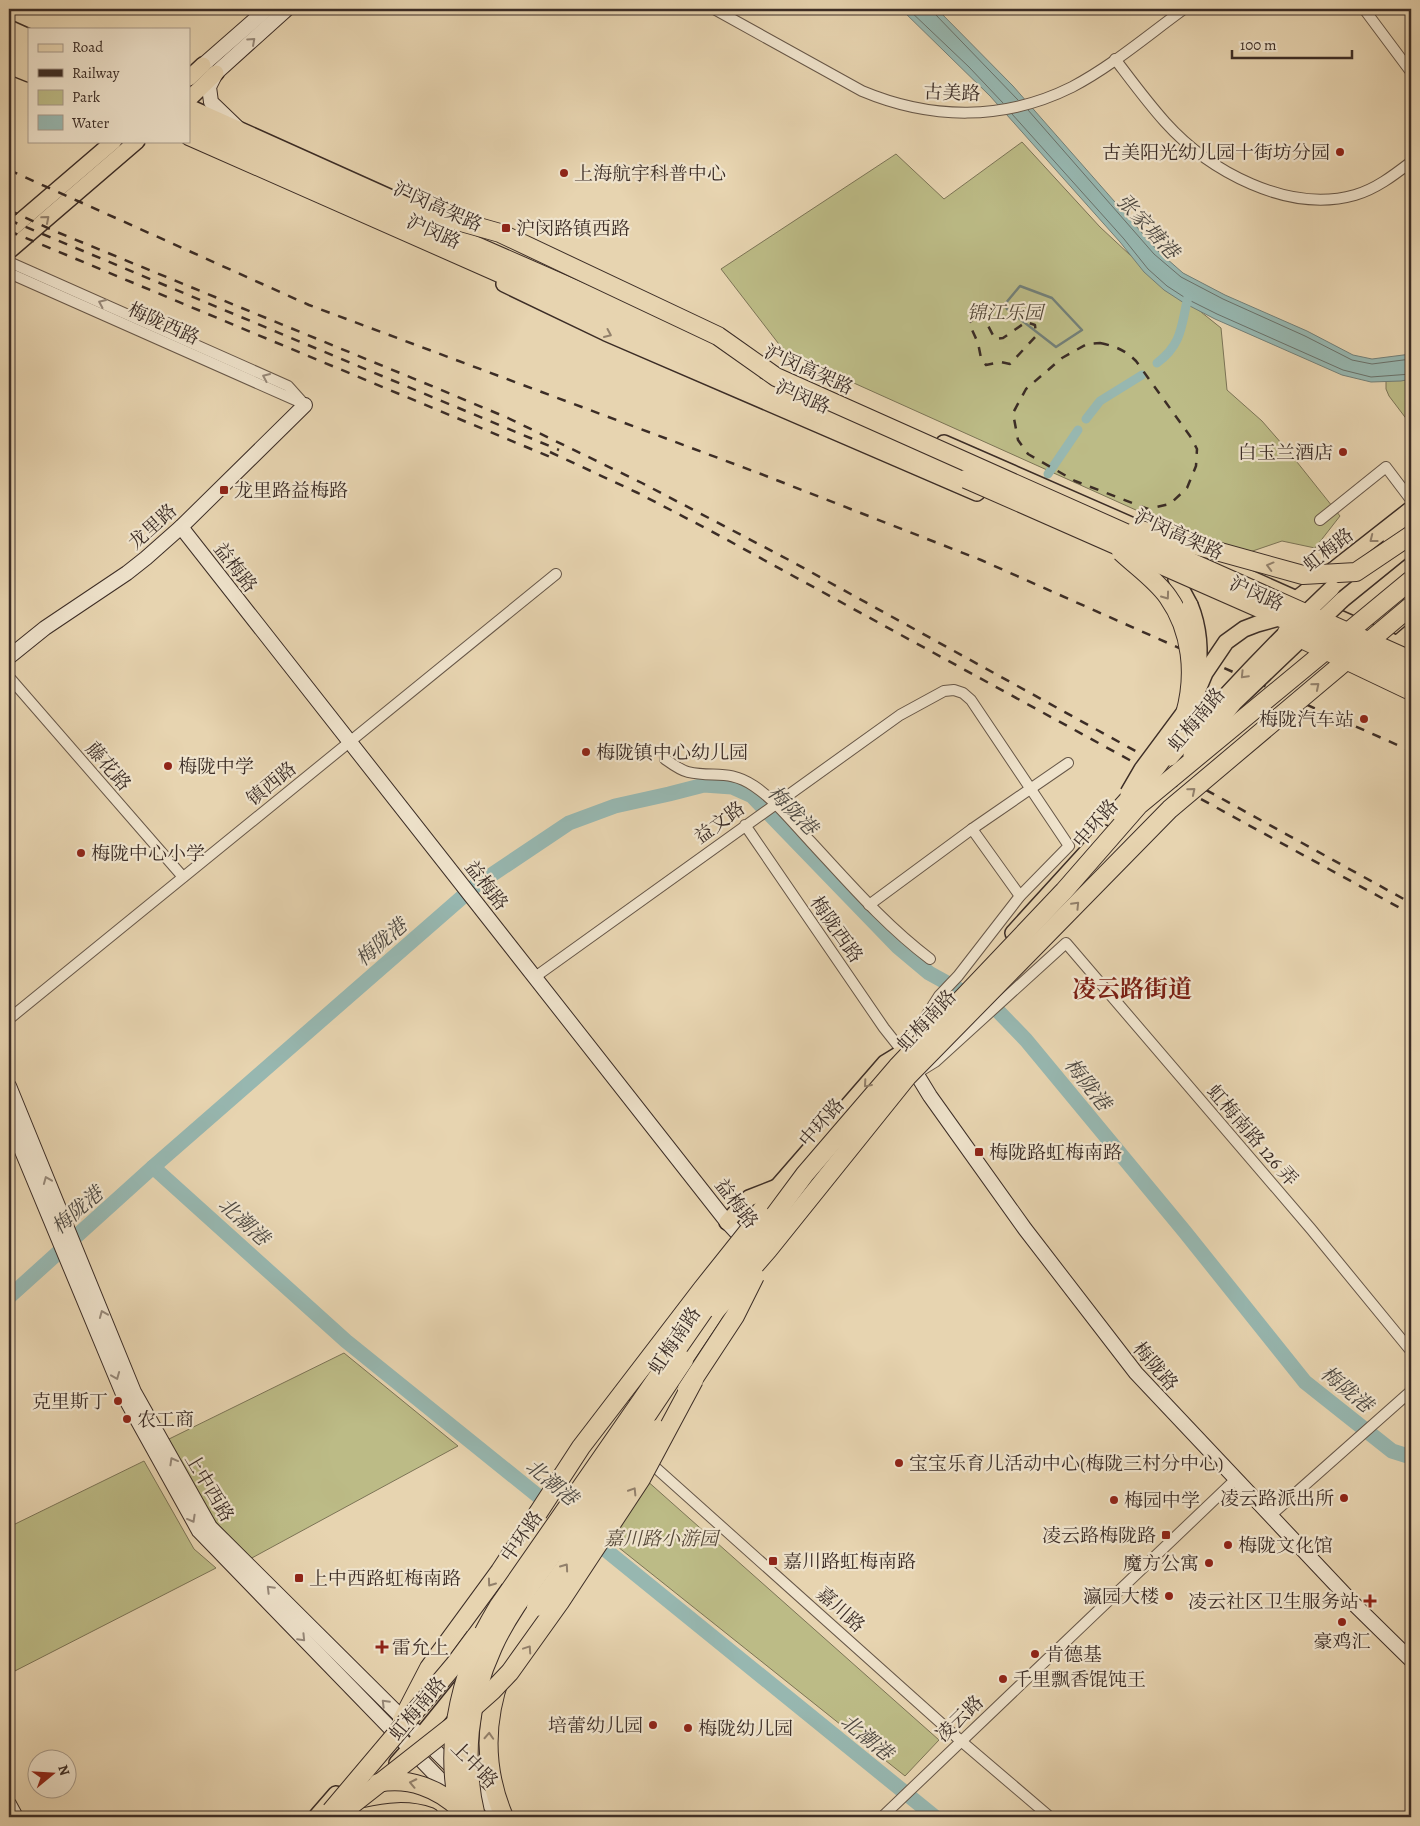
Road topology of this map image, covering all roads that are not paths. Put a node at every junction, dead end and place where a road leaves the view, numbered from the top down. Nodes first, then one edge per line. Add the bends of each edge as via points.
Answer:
1 (267, 9) edge
2 (287, 9) edge
3 (714, 9) edge
4 (1184, 9) edge
5 (1364, 9) edge
6 (9, 28) edge
7 (28, 37) edge
8 (9, 41) edge
9 (28, 50) edge
10 (9, 56) edge
11 (1114, 59) junction
12 (28, 65) edge
13 (202, 65) joint
14 (9, 66) edge
15 (1411, 72) edge
16 (216, 73) junction
17 (28, 74) edge
18 (190, 77) edge
19 (190, 98) edge
20 (190, 107) edge
21 (190, 120) edge
22 (240, 130) junction
23 (190, 136) edge
24 (113, 142) edge
25 (136, 142) edge
26 (182, 142) edge
27 (1411, 162) edge
28 (415, 209) junction
29 (9, 231) edge
30 (9, 251) edge
31 (9, 262) edge
32 (11, 274) edge
33 (776, 377) junction
34 (305, 404) junction
35 (1004, 469) junction
36 (1411, 500) edge
37 (1411, 509) edge
38 (1075, 519) junction
39 (1320, 520) dead end
40 (1411, 524) edge
41 (181, 527) junction
42 (1411, 536) edge
43 (1411, 544) edge
44 (1117, 549) junction
45 (556, 574) dead end
46 (1176, 579) junction
47 (1411, 580) edge
48 (1297, 599) junction
49 (1411, 606) edge
50 (1296, 615) junction
51 (1268, 619) junction
52 (1411, 632) edge
53 (1278, 640) joint
54 (9, 657) edge
55 (1409, 660) edge
56 (1370, 666) junction
57 (9, 677) edge
58 (1411, 684) edge
59 (1411, 691) edge
60 (1194, 699) junction
61 (350, 742) junction
62 (665, 759) dead end
63 (1068, 763) dead end
64 (1030, 788) junction
65 (774, 804) junction
66 (1143, 812) junction
67 (1120, 815) junction
68 (744, 825) junction
69 (972, 829) junction
70 (183, 877) junction
71 (1064, 891) junction
72 (1020, 896) junction
73 (869, 905) junction
74 (930, 959) dead end
75 (535, 977) junction
76 (946, 997) junction
77 (9, 1019) edge
78 (903, 1052) junction
79 (914, 1069) junction
80 (9, 1086) edge
81 (9, 1120) edge
82 (851, 1122) junction
83 (868, 1130) junction
84 (823, 1134) junction
85 (846, 1138) junction
86 (805, 1174) junction
87 (778, 1186) junction
88 (727, 1222) junction
89 (60, 1228) junction
90 (755, 1251) junction
91 (709, 1286) junction
92 (700, 1313) junction
93 (1411, 1351) edge
94 (662, 1366) junction
95 (643, 1377) junction
96 (694, 1380) junction
97 (1411, 1391) edge
98 (612, 1431) junction
99 (647, 1441) junction
100 (634, 1450) junction
101 (653, 1465) junction
102 (1236, 1480) junction
103 (1271, 1516) junction
104 (545, 1521) junction
105 (498, 1607) junction
106 (523, 1626) junction
107 (1411, 1660) edge
108 (475, 1671) junction
109 (397, 1726) junction
110 (421, 1736) junction
111 (961, 1741) junction
112 (410, 1748) junction
113 (9, 1804) edge
114 (331, 1816) edge
115 (16, 1817) edge
116 (365, 1817) edge
117 (430, 1817) edge
118 (461, 1817) edge
119 (468, 1817) edge
120 (476, 1817) edge
121 (503, 1817) edge
122 (882, 1817) edge
123 (1050, 1817) edge

1 - 13 street
16 -> 2 street
3 - 11 street, 古美路 via 844,82 887,101 935,112 992,111 1036,101 1071,87
4 - 11 street, 古美路
5 - 15 street
6 - 7 main road
8 - 9 highway
10 - 12 highway
11 - 27 street via 1164,122 1182,139 1220,169 1264,189 1314,199 1337,198 1370,188
13 - 18 main road
14 - 17 main road
16 - 19 main road
16 - 22 street via 209,87 211,102
20 - 22 main road, 沪闵路
21 - 33 highway, 沪闵高架路, bridge
22 - 28 main road, 沪闵路
23 - 38 highway, 沪闵高架路, bridge
24 - 29 main road
30 -> 25 main road
26 -> 46 main road, 沪闵路 via 497,280 606,333
28 - 33 highway, bridge via 500,232 718,336
28 - 35 main road, 沪闵路
34 -> 31 street via 288,386
32 - 34 street, 梅陇西路
33 - 38 highway, 沪闵高架路, bridge
34 - 41 street, 龙里路
35 - 38 main road, 沪闵路 via 1017,492
35 - 48 main road, 沪闵路
36 - 39 street via 1386,467
37 -> 48 main road, 虹梅路
42 -> 38 highway, bridge via 1356,572 1302,575
38 - 44 highway, bridge
38 - 50 main road, 沪闵路
38 - 55 highway, 沪闵高架路, bridge
40 - 53 main road, 虹梅路, bridge via 1332,588
41 - 54 street, 龙里路 via 127,573 53,622
41 - 61 street, 益梅路
43 - 66 main road, 虹梅南路, bridge via 1342,600 1235,702
44 - 59 highway, bridge
44 -> 71 highway, bridge via 1159,586 1181,619 1189,646 1190,694 1180,731 1160,761 1109,822
45 - 61 street, 镇西路
46 - 51 main road, 沪闵路
46 - 60 main road, bridge via 1190,605 1198,630 1200,645
47 - 71 highway, 中环路, bridge via 1139,805
48 - 51 main road, 虹梅路
48 - 55 main road, 沪闵路
90 -> 49 highway, 中环路, bridge via 908,1077 1163,816
50 - 55 main road, 沪闵路, bridge
50 - 60 main road, bridge via 1262,622 1234,636 1205,672
51 - 56 main road, 沪闵路
52 - 55 main road
53 -> 67 main road, 虹梅南路, bridge
55 - 56 main road
55 - 66 main road, bridge via 1360,656 1320,664 1285,682 1236,723 1165,795
56 - 58 main road, 沪闵路
57 - 70 street, 藤花路
60 - 67 main road, bridge via 1130,788
61 - 70 street, 镇西路
61 - 75 street, 益梅路
62 - 65 street via 688,772 735,776 754,786
63 - 64 street
64 - 65 street, 益文路 via 971,700 954,690 944,691 900,715
64 - 69 street
64 - 72 street via 1069,846
65 - 68 street, 益文路
65 - 73 street
66 - 79 main road, 虹梅南路
67 - 76 main road, 虹梅南路
68 - 75 street, 益文路
68 - 78 street, 梅陇西路
69 - 72 street
69 - 73 street
70 - 77 street, 镇西路
71 - 86 highway, 中环路, bridge via 896,1067
72 - 76 street via 958,976
73 - 74 street
75 - 88 street, 益梅路
76 - 78 main road, 虹梅南路
78 - 82 main road, 虹梅南路 via 894,1069
78 -> 84 main road, 虹梅南路 via 885,1063
79 - 83 main road, 虹梅南路
79 - 85 main road, 虹梅南路
79 - 93 street, 虹梅南路 126 弄 via 936,1062 1066,943
79 - 102 street, 梅陇路 via 972,1156 1100,1328 1136,1373
89 -> 80 street, 上中西路
81 - 89 street, 上中西路
82 - 84 main road
82 - 90 main road, 虹梅南路
83 - 85 main road
83 - 90 main road, 虹梅南路
84 - 87 main road, 虹梅南路
85 - 90 main road, 虹梅南路
86 - 104 highway, bridge via 755,1221 581,1447
86 - 105 highway, 中环路, bridge via 707,1306
87 - 88 main road via 749,1198
87 - 90 main road, 虹梅南路
88 - 90 street, 益梅路
89 - 109 street, 上中西路 via 134,1392 210,1528
90 - 91 main road, 虹梅南路
90 - 92 main road, 虹梅南路
90 - 96 highway, bridge via 735,1316
90 - 99 main road, 虹梅南路 via 665,1421
90 - 100 main road, 虹梅南路 via 643,1422
90 - 120 highway, 中环路, bridge via 493,1646 472,1708 469,1734 470,1789
91 - 92 main road
91 - 95 main road, 虹梅南路
92 - 94 main road, 虹梅南路
94 - 95 main road
94 - 98 main road, 虹梅南路 via 633,1413
95 - 98 main road, 虹梅南路
106 -> 96 highway, bridge
114 -> 96 highway, bridge via 456,1722 510,1672 576,1579 641,1478
97 - 103 street
98 - 100 street, 嘉川路
98 - 104 main road, 虹梅南路, bridge via 570,1493
99 - 100 main road, 虹梅南路
99 - 101 main road
100 - 101 street, 嘉川路
100 - 108 main road, 虹梅南路
101 - 111 street, 嘉川路
102 - 103 street, 梅陇路
102 - 111 street, 凌云路
103 - 107 street, 梅陇路
104 -> 109 highway via 500,1571 429,1668
104 - 109 main road, 虹梅南路 via 481,1625 440,1682
105 - 114 highway, bridge
105 - 118 highway, 中环路, bridge via 479,1643 456,1712 453,1765
106 - 108 highway
121 -> 106 highway via 492,1787 490,1716 495,1691
108 - 110 main road, 虹梅南路
109 - 110 street, 上中西路
109 - 112 street, 上中西路
109 - 114 main road, 虹梅南路
110 - 112 main road, 虹梅南路
110 - 121 street, 上中路
111 - 122 street, 凌云路
111 - 123 street, 嘉川路
112 - 114 main road, 虹梅南路
112 - 120 street, 上中路
113 - 115 street
119 -> 114 highway, bridge via 443,1795 403,1781 388,1781 358,1789 345,1798
116 - 117 highway via 406,1812

